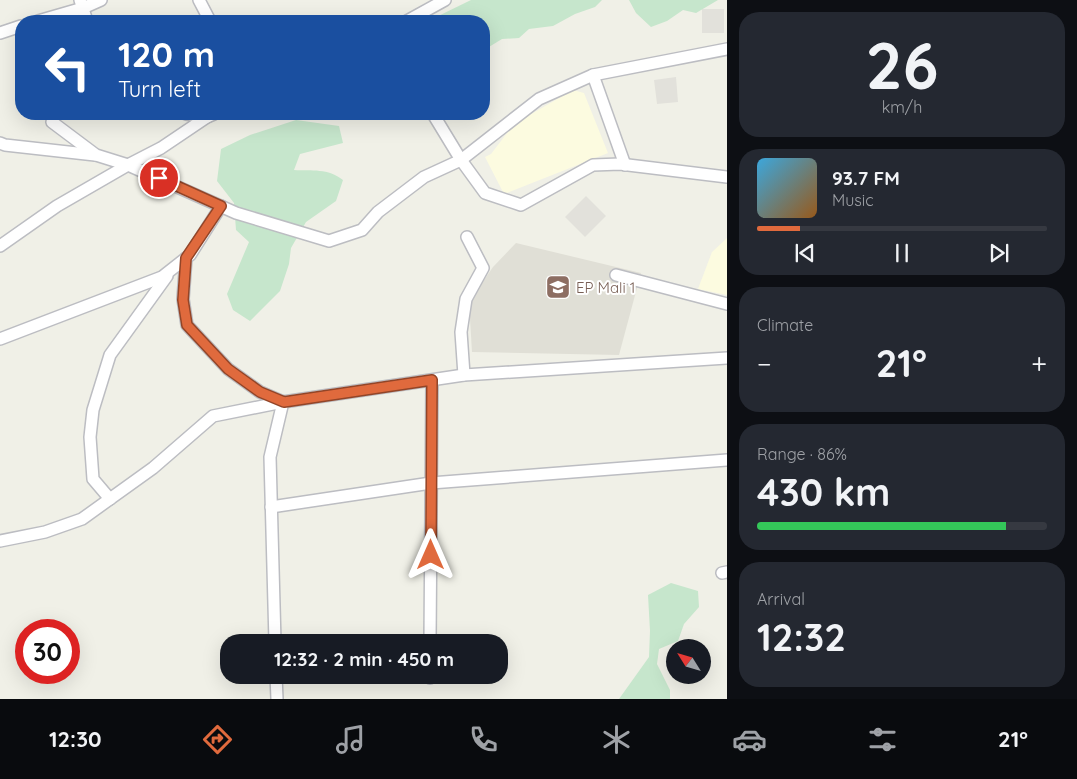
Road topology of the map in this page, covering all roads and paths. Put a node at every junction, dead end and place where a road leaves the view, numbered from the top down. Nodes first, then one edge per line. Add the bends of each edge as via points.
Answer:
1 (101, 0) edge
2 (199, 0) edge
3 (445, 0) edge
4 (81, 4) edge
5 (53, 15) edge
6 (207, 15) edge
7 (418, 15) edge
8 (15, 28) edge
9 (0, 32) edge
10 (727, 49) edge
11 (593, 75) junction
12 (204, 120) edge
13 (437, 120) edge
14 (52, 122) dead end
15 (0, 143) edge
16 (96, 155) junction
17 (461, 160) junction
18 (624, 164) junction
19 (128, 165) junction
20 (727, 177) edge
21 (221, 206) junction
22 (468, 237) dead end
23 (0, 246) edge
24 (186, 258) junction
25 (171, 270) junction
26 (616, 275) dead end
27 (727, 304) edge
28 (0, 339) edge
29 (727, 358) edge
30 (464, 375) junction
31 (432, 380) junction
32 (284, 402) junction
33 (727, 460) edge
34 (431, 483) junction
35 (110, 499) junction
36 (271, 507) junction
37 (0, 541) edge
38 (275, 634) edge
39 (430, 634) edge
40 (276, 684) edge
41 (277, 699) edge

1 - 4 street
2 - 6 street
3 - 7 street
4 - 5 street
8 - 9 street
10 - 11 street
11 - 17 street via 539,99
11 - 18 street
12 - 19 street
13 - 17 street
14 - 16 street
15 - 16 street
16 - 19 street
17 - 18 street via 485,193 521,205 593,165
17 - 21 street via 424,177 378,212 362,230 329,241
18 - 20 street
19 - 21 street
19 - 23 street via 57,206
21 - 24 street
22 - 30 street via 483,268 466,299 461,332
24 - 25 street
24 - 32 street via 183,300 187,325 228,369 260,392
25 - 28 street via 162,277
25 - 35 street via 110,355 93,410 90,437 93,479
26 - 27 street
29 - 30 street
30 - 31 street
31 - 32 street
31 - 34 street
32 - 35 street via 213,416 153,468
32 - 36 street via 270,457
33 - 34 street
34 - 36 street
34 - 39 street
35 - 37 street via 82,520
36 - 38 street
40 - 41 street

